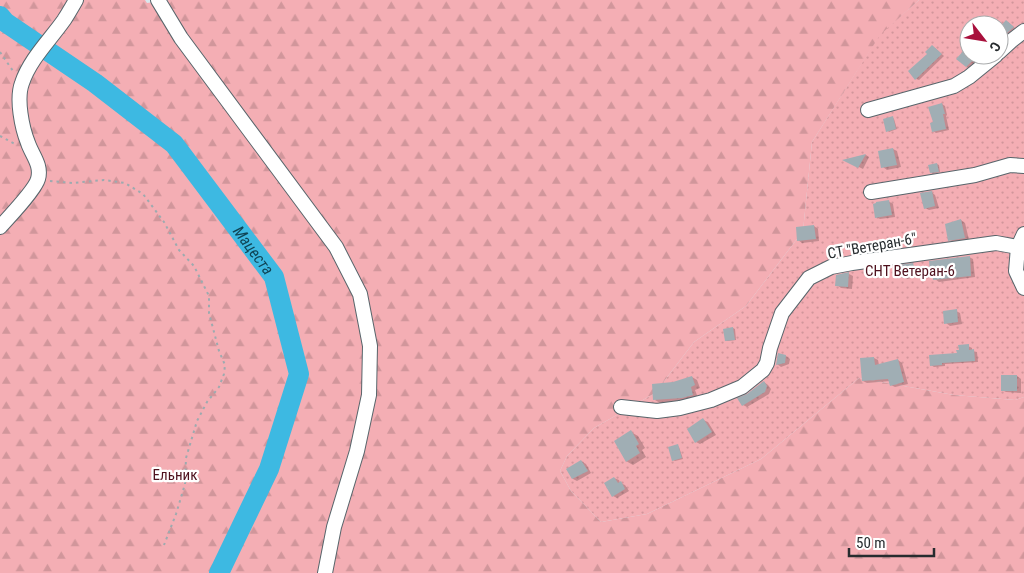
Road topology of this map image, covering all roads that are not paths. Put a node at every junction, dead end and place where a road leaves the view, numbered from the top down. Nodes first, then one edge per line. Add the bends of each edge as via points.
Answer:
1 (76, 0) edge
2 (158, 0) edge
3 (1024, 31) edge
4 (1009, 42) edge
5 (984, 65) edge
6 (868, 110) dead end
7 (1024, 166) edge
8 (871, 192) dead end
9 (0, 227) edge
10 (1021, 241) edge
11 (1024, 288) edge
12 (621, 407) dead end
13 (325, 573) edge

1 - 9 street via 33,61 21,84 19,108 28,143 37,160 38,179
2 - 13 street via 181,38 336,247 360,294 370,346 369,395
3 - 4 street
5 - 6 street via 954,86
7 - 8 street
10 - 11 street via 1016,271
10 - 12 street, СТ "Ветеран-6" via 831,267 808,278 782,313 767,363 742,387 680,408 657,411

